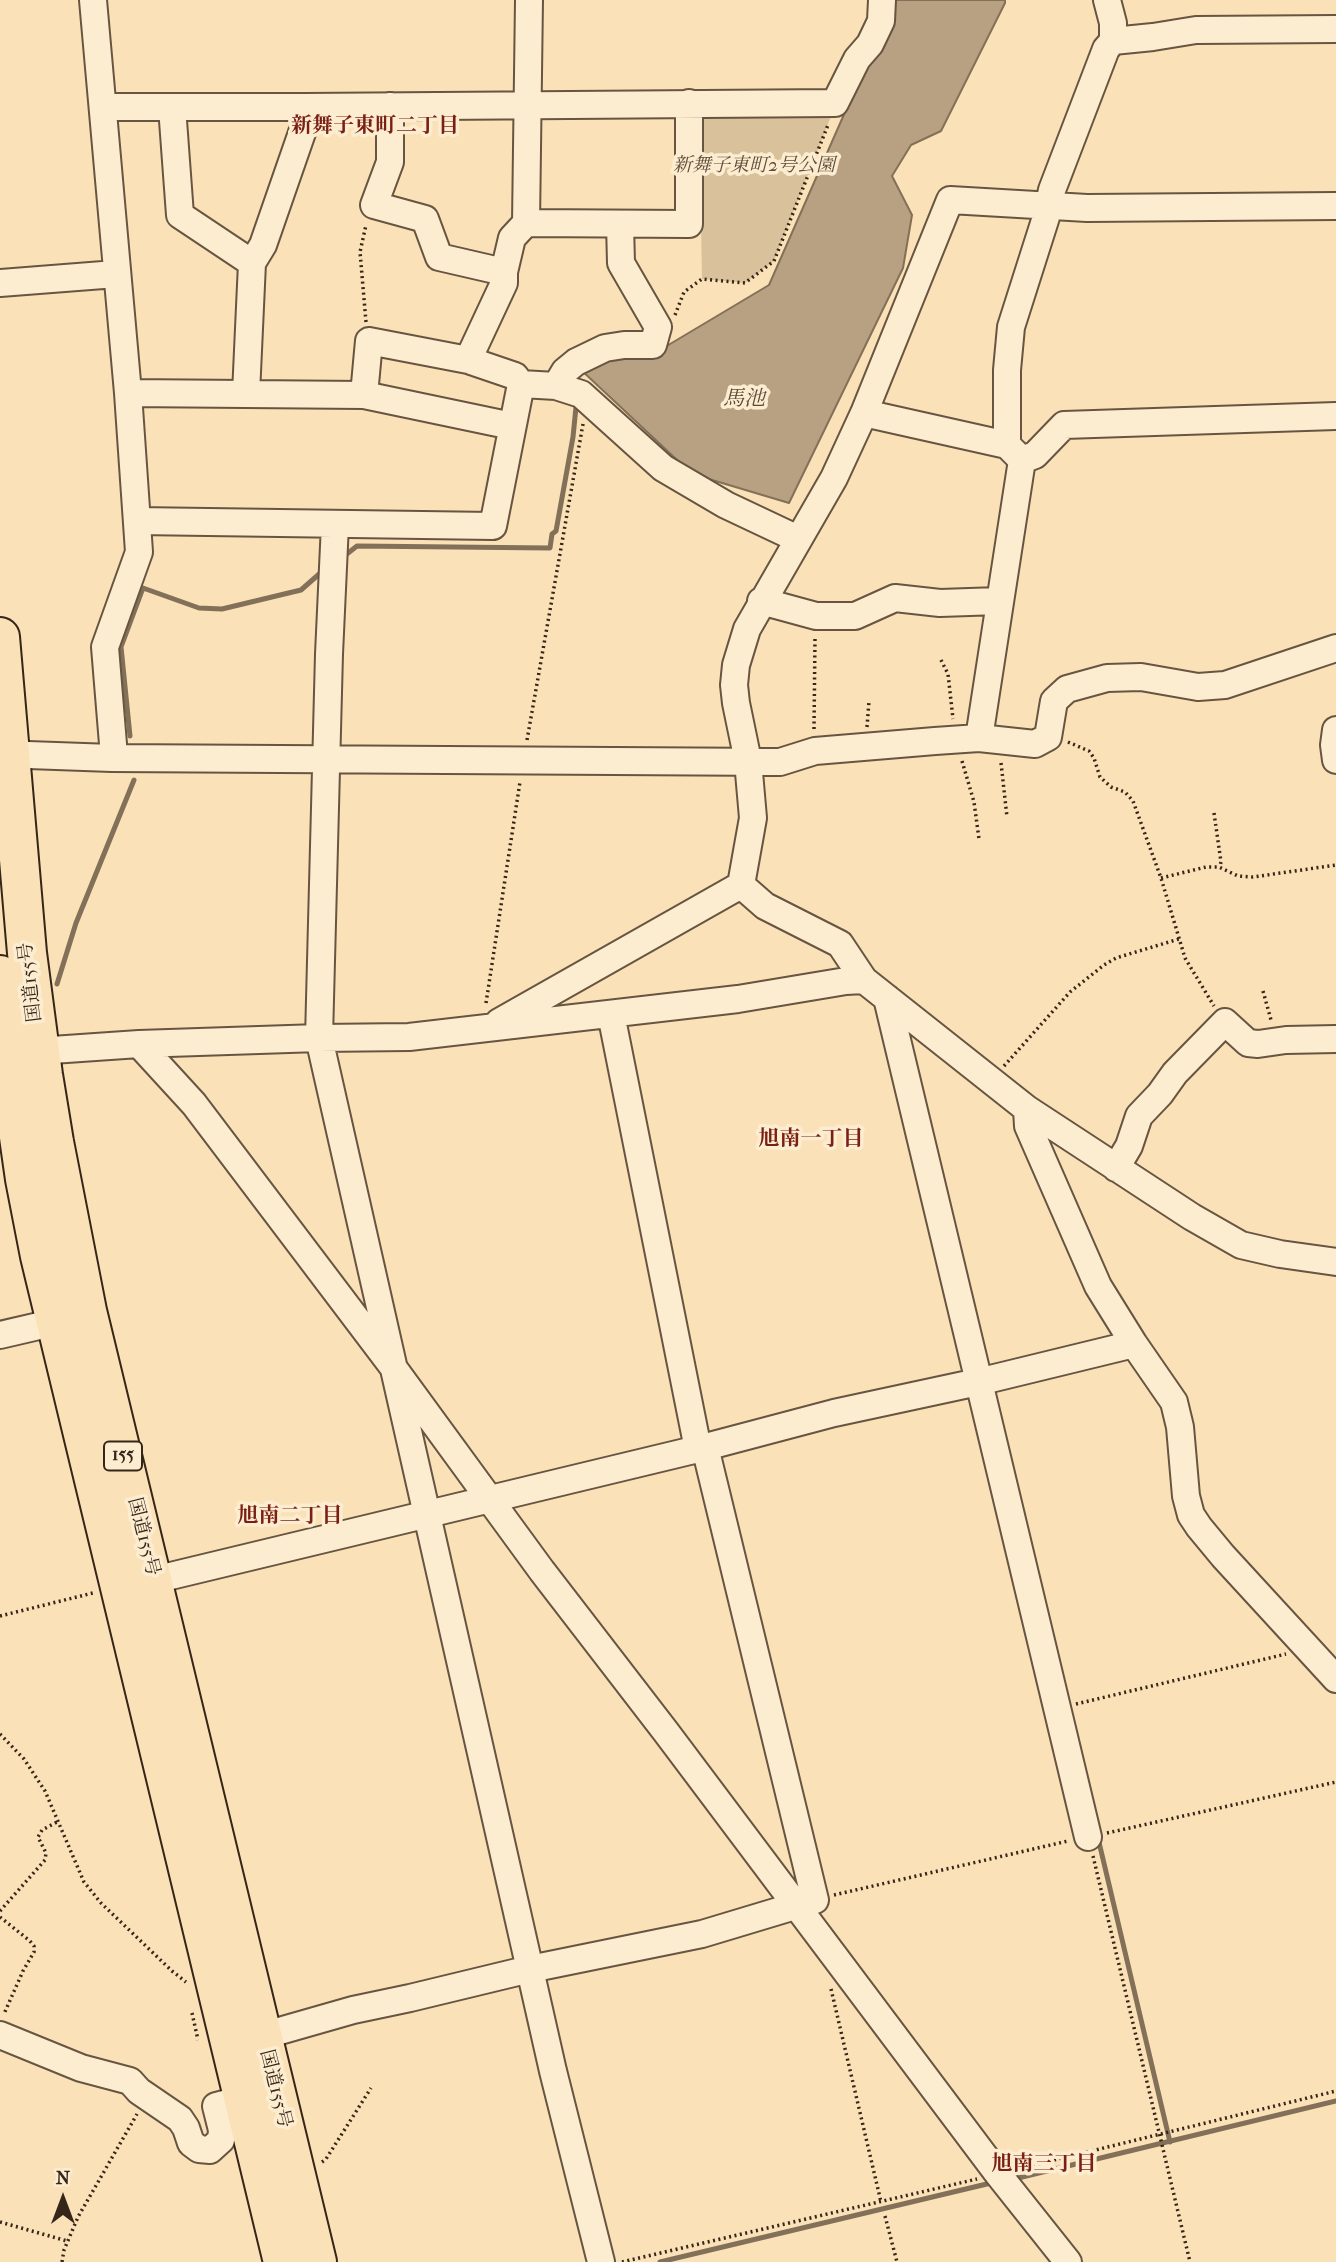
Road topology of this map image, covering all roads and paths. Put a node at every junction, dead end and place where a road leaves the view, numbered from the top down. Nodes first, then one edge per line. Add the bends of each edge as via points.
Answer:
1 (93, 0) edge
2 (528, 0) edge
3 (882, 0) edge
4 (1107, 0) edge
5 (1336, 29) edge
6 (1113, 41) junction
7 (689, 103) junction
8 (835, 103) junction
9 (528, 104) junction
10 (390, 106) junction
11 (103, 107) junction
12 (172, 107) junction
13 (305, 107) junction
14 (373, 205) junction
15 (1048, 206) junction
16 (1336, 206) edge
17 (526, 223) junction
18 (620, 224) junction
19 (253, 263) junction
20 (504, 272) junction
21 (116, 274) junction
22 (0, 283) edge
23 (658, 327) junction
24 (369, 341) junction
25 (468, 360) junction
26 (521, 384) junction
27 (556, 386) junction
28 (128, 393) junction
29 (246, 394) junction
30 (364, 395) junction
31 (591, 402) junction
32 (864, 413) junction
33 (1336, 416) edge
34 (513, 426) junction
35 (1015, 453) junction
36 (137, 522) junction
37 (335, 524) junction
38 (798, 539) junction
39 (761, 601) junction
40 (999, 601) junction
41 (816, 616) junction
42 (0, 637) edge
43 (1336, 648) edge
44 (1336, 730) edge
45 (1048, 737) junction
46 (992, 739) junction
47 (814, 752) junction
48 (5, 755) edge
49 (112, 758) junction
50 (327, 760) junction
51 (1336, 760) edge
52 (523, 761) junction
53 (748, 761) junction
54 (1213, 813) dead end
55 (1007, 817) dead end
56 (1336, 864) edge
57 (1219, 867) junction
58 (1161, 878) junction
59 (741, 885) junction
60 (1179, 939) junction
61 (0, 975) edge
62 (864, 980) junction
63 (1263, 991) dead end
64 (887, 998) junction
65 (611, 1014) junction
66 (1226, 1022) junction
67 (486, 1029) junction
68 (319, 1038) junction
69 (1336, 1039) edge
70 (1277, 1042) junction
71 (139, 1044) junction
72 (16, 1053) edge
73 (991, 1081) junction
74 (1027, 1109) junction
75 (1116, 1168) junction
76 (1336, 1262) edge
77 (56, 1322) junction
78 (0, 1335) edge
79 (1134, 1343) junction
80 (393, 1367) junction
81 (978, 1382) junction
82 (702, 1448) junction
83 (491, 1499) junction
84 (428, 1513) junction
85 (136, 1583) junction
86 (0, 1616) edge
87 (1298, 1639) junction
88 (1336, 1679) edge
89 (1056, 1708) junction
90 (0, 1734) edge
91 (1336, 1782) edge
92 (59, 1821) junction
93 (1088, 1837) junction
94 (805, 1902) junction
95 (0, 1911) edge
96 (0, 1917) edge
97 (826, 1947) junction
98 (530, 1969) junction
99 (188, 1991) dead end
100 (190, 2003) dead end
101 (0, 2023) edge
102 (0, 2035) edge
103 (262, 2036) junction
104 (201, 2048) dead end
105 (370, 2088) dead end
106 (1336, 2091) edge
107 (147, 2097) junction
108 (243, 2099) junction
109 (1159, 2135) junction
110 (295, 2172) junction
111 (999, 2174) junction
112 (881, 2202) junction
113 (885, 2216) dead end
114 (0, 2222) edge
115 (67, 2241) junction
116 (62, 2262) edge
117 (283, 2262) edge
118 (317, 2262) edge
119 (601, 2262) edge
120 (622, 2262) edge
121 (897, 2262) edge
122 (1068, 2262) edge
123 (1190, 2262) edge

1 - 11 street
2 - 9 street
3 - 8 street via 881,21
4 - 6 street
5 - 6 street via 1196,30
6 - 15 street via 1106,49
7 - 8 street
7 - 9 street
7 - 18 street via 689,224
8 - 23 path via 774,261 745,283 702,279 684,292 669,329
9 - 10 street
9 - 17 street
10 - 13 street
10 - 14 street via 390,162
11 - 12 street
11 - 21 street
12 - 13 street
12 - 19 street via 180,215
13 - 19 street via 305,124
14 - 20 street via 425,219 439,257
14 - 24 path via 360,252
15 - 16 street
15 - 32 street via 950,201
15 - 35 street via 1011,327 1007,370
17 - 18 street
17 - 20 street via 512,238
18 - 23 street via 621,263
19 - 29 street
20 - 25 street via 504,283
21 - 22 street
21 - 28 street
23 - 27 street via 653,345 624,345 591,354 565,371
24 - 25 street
24 - 30 street
25 - 26 street via 515,376
26 - 27 street
26 - 34 street
27 - 31 street
28 - 29 street
28 - 36 street
29 - 30 street
30 - 34 street
31 - 38 street via 663,468
31 - 52 path via 586,407
32 - 35 street
32 - 38 street via 834,478
33 - 35 street via 1064,425 1035,455
34 - 37 street via 493,526
35 - 40 street
36 - 37 street
36 - 49 street via 139,552 105,647
37 - 50 street
38 - 39 street
39 - 41 street
39 - 53 street via 747,629 734,685
40 - 41 street via 940,603 895,598 855,616
40 - 46 street
41 - 47 path
42 - 48 highway, 国道155号 / 155
43 - 45 street via 1225,685 1198,687 1118,677 1067,689 1054,701
44 - 51 street
45 - 46 street via 1035,744
45 - 58 path via 1089,751 1100,777 1133,801
46 - 47 street
46 - 55 path via 1002,753
47 - 53 street via 780,762
48 - 49 street
48 - 72 highway, 国道155号 / 155 via 27,953
49 - 50 street
50 - 52 street
50 - 68 street
52 - 53 street
52 - 67 path
53 - 59 street via 753,818
54 - 57 path
56 - 57 path via 1253,877
57 - 58 path
58 - 60 path
59 - 62 street via 765,906 840,944
59 - 67 street
60 - 66 path via 1185,958
60 - 73 path via 1104,965 1070,992
61 - 72 highway, 国道155号 / 155
62 - 64 street
62 - 65 street
63 - 70 path
64 - 73 street
64 - 81 street
65 - 67 street
65 - 82 street
66 - 70 street via 1248,1043
66 - 75 street via 1139,1116
67 - 68 street via 409,1037
68 - 71 street
68 - 80 street
69 - 70 street
71 - 72 street
71 - 80 street via 194,1104
72 - 77 highway, 国道155号 / 155 via 25,1179
72 - 85 highway, 国道155号 / 155 via 54,1142
73 - 74 street
74 - 75 street
74 - 79 street via 1028,1126 1098,1286
75 - 76 street via 1241,1245
77 - 78 street
77 - 85 highway, 国道155号 / 155
79 - 81 street
79 - 87 street via 1174,1402 1191,1515
80 - 83 street
80 - 84 street
81 - 82 street
81 - 89 street
82 - 83 street
82 - 94 street
83 - 84 street
83 - 94 street via 666,1731
84 - 85 street
84 - 98 street
85 - 86 path
85 - 103 highway, 国道155号 / 155
85 - 108 highway, 国道155号 / 155
87 - 88 street
87 - 89 path via 1291,1651 1278,1657
89 - 93 street
90 - 92 path via 36,1776
91 - 93 path
92 - 95 path via 38,1837 45,1860
92 - 99 path via 84,1882 185,1980
93 - 94 path
93 - 109 path
94 - 97 street
94 - 98 street via 702,1934
96 - 101 path via 30,1941 34,1952
97 - 111 street
97 - 112 path via 823,1955
98 - 103 street
98 - 119 street
100 - 104 path
102 - 107 street via 81,2068 130,2081
103 - 110 highway, 国道155号 / 155
105 - 110 path via 326,2159
106 - 109 path
107 - 108 street via 180,2119 194,2147 205,2150 215,2148 221,2140 216,2106
107 - 115 path
108 - 117 highway, 国道155号 / 155
109 - 111 path
109 - 123 path
110 - 118 highway, 国道155号 / 155
111 - 112 path
111 - 122 street
112 - 120 path
113 - 121 path
114 - 115 path
115 - 116 path

